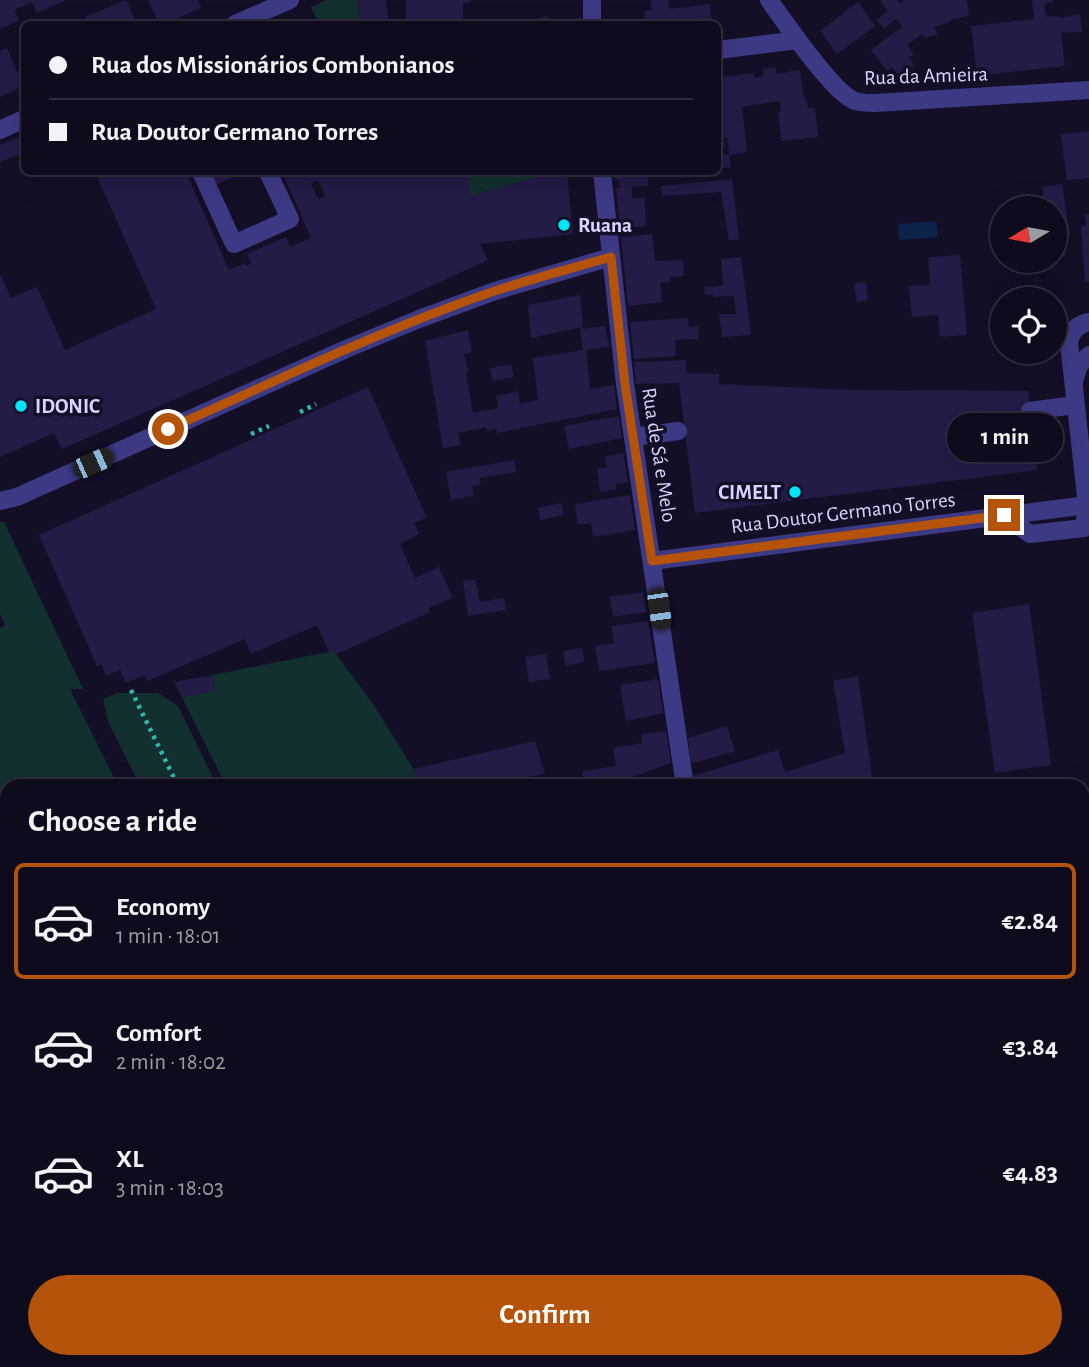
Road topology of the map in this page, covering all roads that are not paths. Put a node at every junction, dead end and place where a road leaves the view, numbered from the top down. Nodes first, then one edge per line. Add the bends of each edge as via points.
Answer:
1 (290, 0) edge
2 (592, 0) edge
3 (769, 0) edge
4 (242, 21) edge
5 (592, 21) edge
6 (798, 40) junction
7 (721, 50) edge
8 (1089, 90) edge
9 (21, 120) edge
10 (0, 130) edge
11 (202, 175) edge
12 (269, 175) edge
13 (602, 175) edge
14 (611, 257) junction
15 (1089, 322) edge
16 (1089, 355) edge
17 (1073, 385) junction
18 (1075, 405) junction
19 (1030, 411) dead end
20 (678, 431) dead end
21 (633, 437) junction
22 (0, 501) edge
23 (1088, 505) edge
24 (652, 561) junction
25 (684, 779) edge

1 - 4 street
2 - 5 street
3 - 6 street, Rua da Amieira
6 - 7 street
6 - 8 street, Rua da Amieira via 841,91 860,102
9 - 10 street
11 - 12 street via 234,244 290,219
13 - 14 street, Rua de Sá e Melo
14 - 21 street, Rua de Sá e Melo
14 - 22 street via 454,305
15 - 17 street, Rua Doutor Germano Torres via 1071,337
16 - 17 street via 1079,365
17 - 18 street, Rua Doutor Germano Torres
18 - 19 street
18 - 23 street, Rua Doutor Germano Torres
20 - 21 street
21 - 24 street, Rua de Sá e Melo
23 - 24 street, Rua Doutor Germano Torres
24 - 25 street, Rua de Sá e Melo

